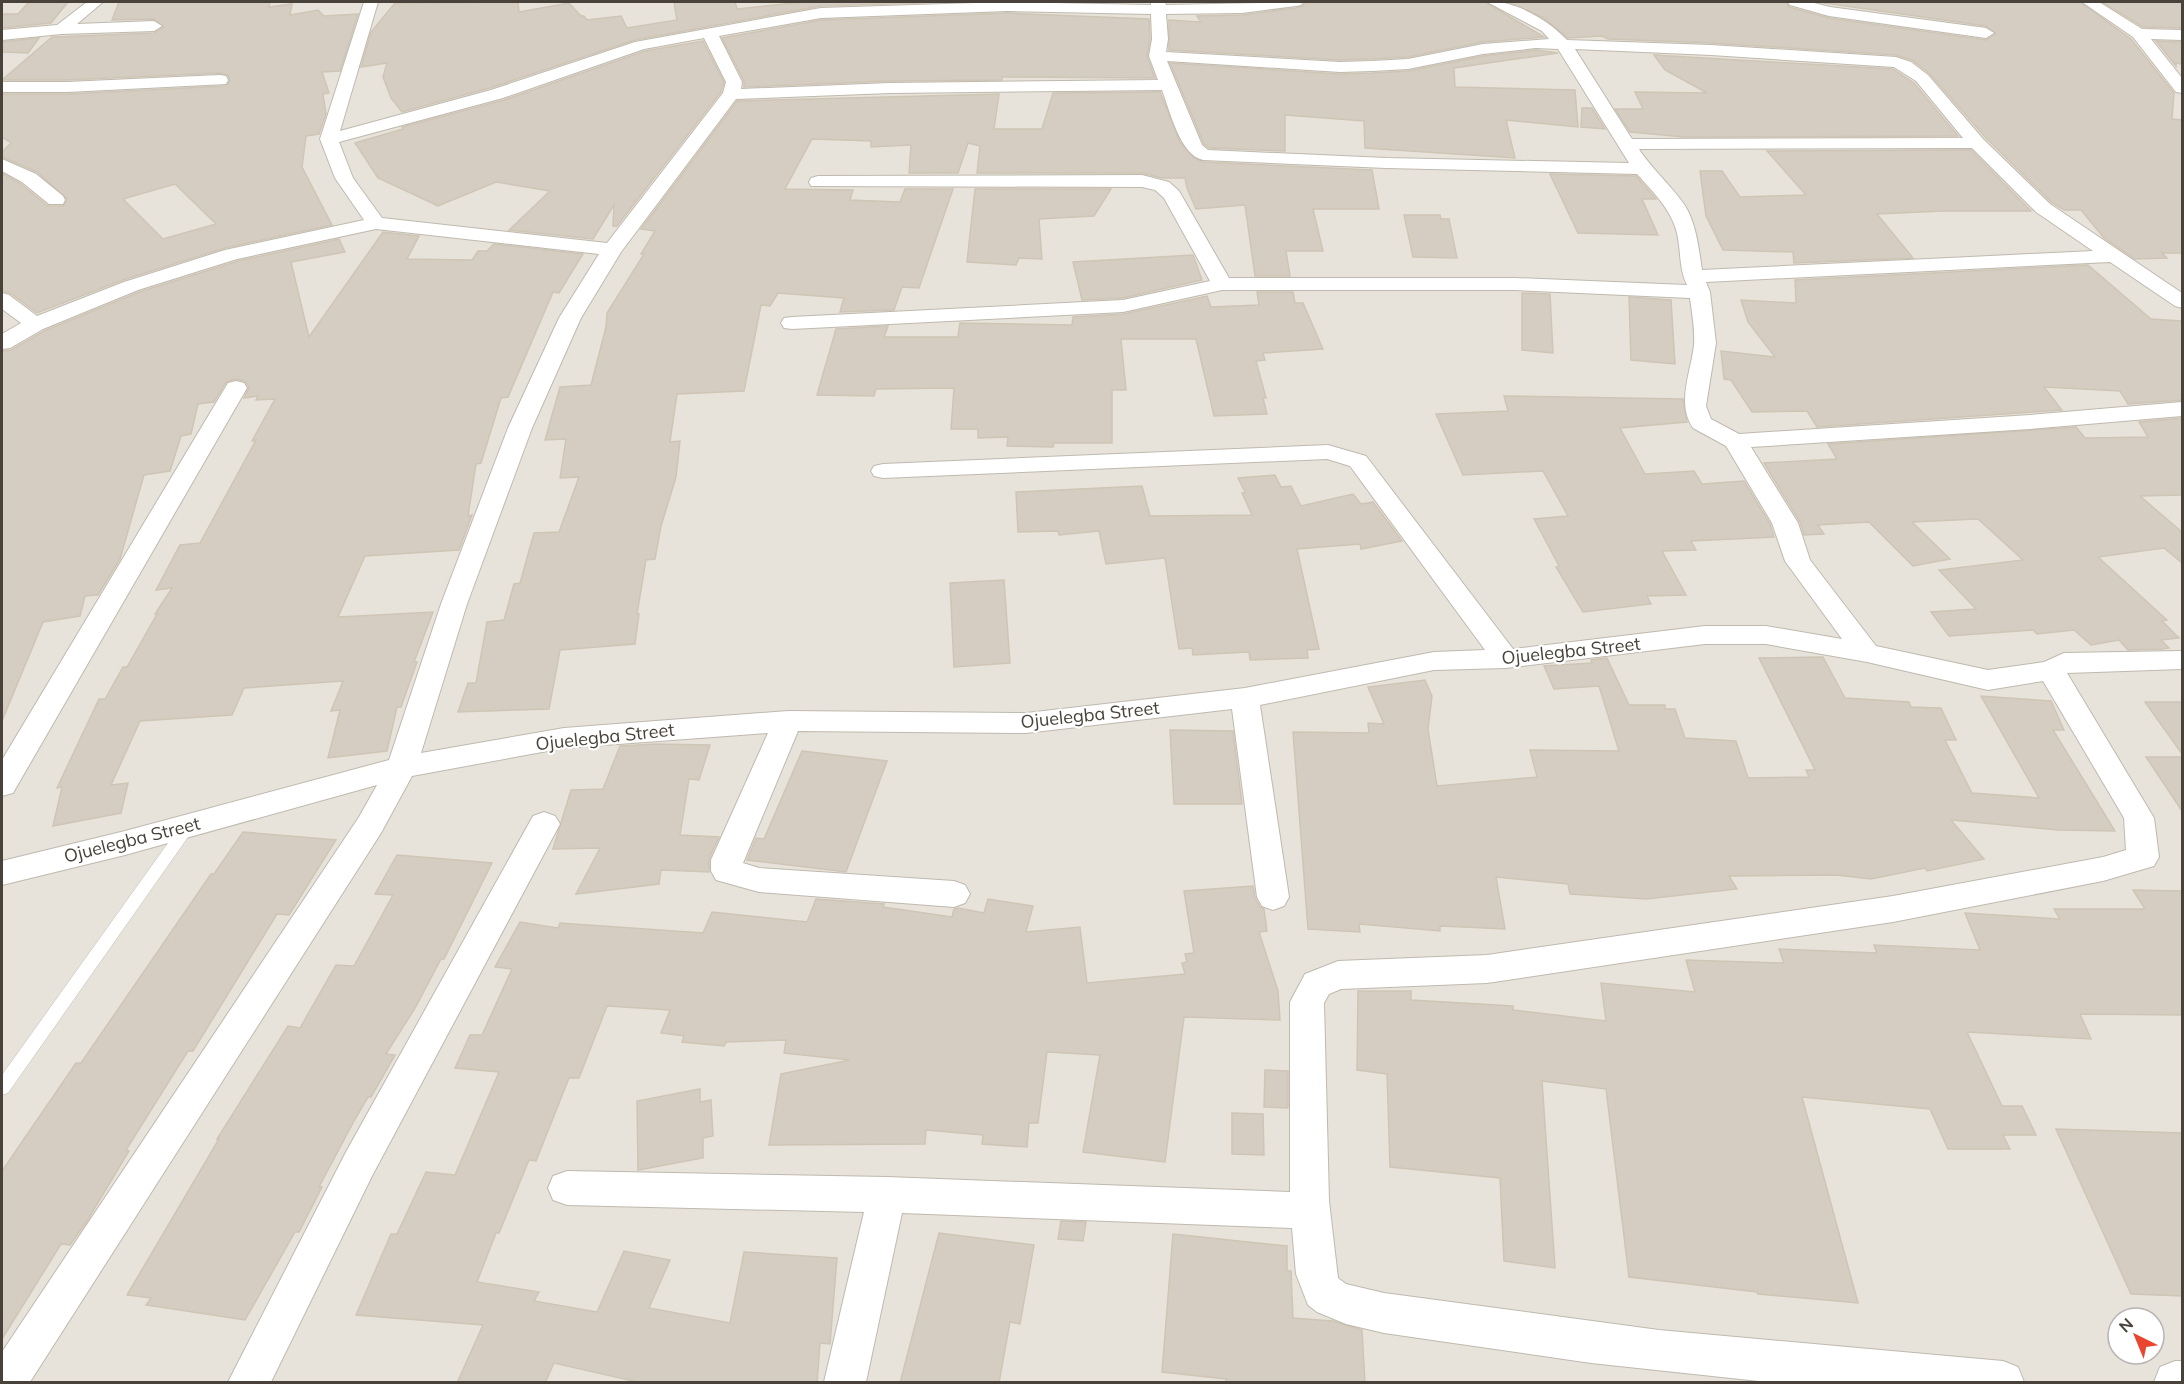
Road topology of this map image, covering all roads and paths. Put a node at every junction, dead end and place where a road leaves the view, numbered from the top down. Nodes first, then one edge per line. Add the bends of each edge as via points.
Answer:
1 (96, 2) edge
2 (371, 2) edge
3 (1296, 2) edge
4 (1494, 2) edge
5 (1795, 2) edge
6 (2089, 2) edge
7 (1159, 6) edge
8 (817, 7) edge
9 (154, 26) dead end
10 (61, 29) junction
11 (1986, 33) dead end
12 (710, 34) junction
13 (2139, 34) junction
14 (2182, 35) edge
15 (2, 36) edge
16 (1564, 45) junction
17 (1157, 56) junction
18 (220, 80) dead end
19 (1167, 84) junction
20 (2, 87) edge
21 (2182, 88) edge
22 (731, 94) junction
23 (329, 139) junction
24 (1977, 143) junction
25 (1628, 144) junction
26 (2, 164) edge
27 (1642, 169) junction
28 (818, 182) dead end
29 (56, 200) dead end
30 (376, 223) junction
31 (612, 250) junction
32 (2112, 256) junction
33 (1222, 284) junction
34 (1697, 285) junction
35 (2, 299) edge
36 (2182, 302) edge
37 (792, 323) dead end
38 (35, 324) junction
39 (2, 343) edge
40 (236, 388) dead end
41 (2182, 409) edge
42 (1735, 441) junction
43 (883, 471) dead end
44 (1867, 653) junction
45 (1506, 659) junction
46 (2182, 660) edge
47 (2051, 670) junction
48 (1245, 698) junction
49 (788, 721) junction
50 (402, 767) junction
51 (2, 785) edge
52 (544, 824) dead end
53 (188, 826) junction
54 (2, 873) edge
55 (954, 894) dead end
56 (1273, 897) dead end
57 (2, 1088) edge
58 (567, 1188) dead end
59 (888, 1195) junction
60 (1310, 1211) junction
61 (1781, 1373) edge
62 (2182, 1382) edge
63 (6, 1383) edge
64 (249, 1383) edge
65 (845, 1383) edge
66 (2003, 1383) edge
67 (2175, 1383) edge

1 - 10 street
2 - 23 street
3 - 7 street via 1242,8
4 - 16 street via 1547,28
5 - 11 street via 1829,11
6 - 13 street
7 - 8 street
7 - 17 street
8 - 12 street
9 - 10 street
10 - 15 street
12 - 22 street via 734,82
12 - 23 street via 641,45 497,94
13 - 14 street
13 - 21 street
16 - 17 street via 1536,43 1408,64 1340,67
16 - 24 street via 1896,62 1922,78
16 - 25 street
17 - 19 street
18 - 20 street
19 - 22 street
19 - 27 street via 1194,148 1203,154 1375,163
22 - 31 street
23 - 30 street via 344,178
24 - 25 street
24 - 32 street via 2043,208
25 - 27 street
26 - 29 street via 29,178
27 - 34 street via 1678,210 1687,233
28 - 33 street via 1142,181 1162,186 1172,195
30 - 31 street
30 - 38 street via 232,254 131,286
31 - 50 street via 570,318 520,428 454,604
32 - 34 street
32 - 36 street
33 - 34 street
33 - 37 street via 1123,306
34 - 42 street via 1704,343 1695,406 1701,423
35 - 38 street
38 - 39 street
40 - 51 street
41 - 42 street
42 - 44 street via 1785,523 1798,561
43 - 45 street via 1328,452 1358,461
44 - 45 street, Ojuelegba Street via 1766,635 1705,636
44 - 47 street, Ojuelegba Street via 1988,680
45 - 48 street, Ojuelegba Street via 1434,661
46 - 47 street, Ojuelegba Street via 2064,662
47 - 60 street via 2139,818 2143,858 2103,870 1882,911 1487,969 1338,975 1317,984 1307,1002
48 - 49 street, Ojuelegba Street via 1026,723
48 - 56 street
49 - 50 street, Ojuelegba Street via 564,738
49 - 55 street via 728,860 727,871 759,880
50 - 53 street, Ojuelegba Street
50 - 63 street via 370,825
52 - 64 street via 359,1164
53 - 54 street, Ojuelegba Street
53 - 57 lane
58 - 59 street
59 - 60 street
59 - 65 street
60 - 61 street via 1315,1276 1322,1291 1336,1301 1382,1312
61 - 66 street
62 - 67 street

